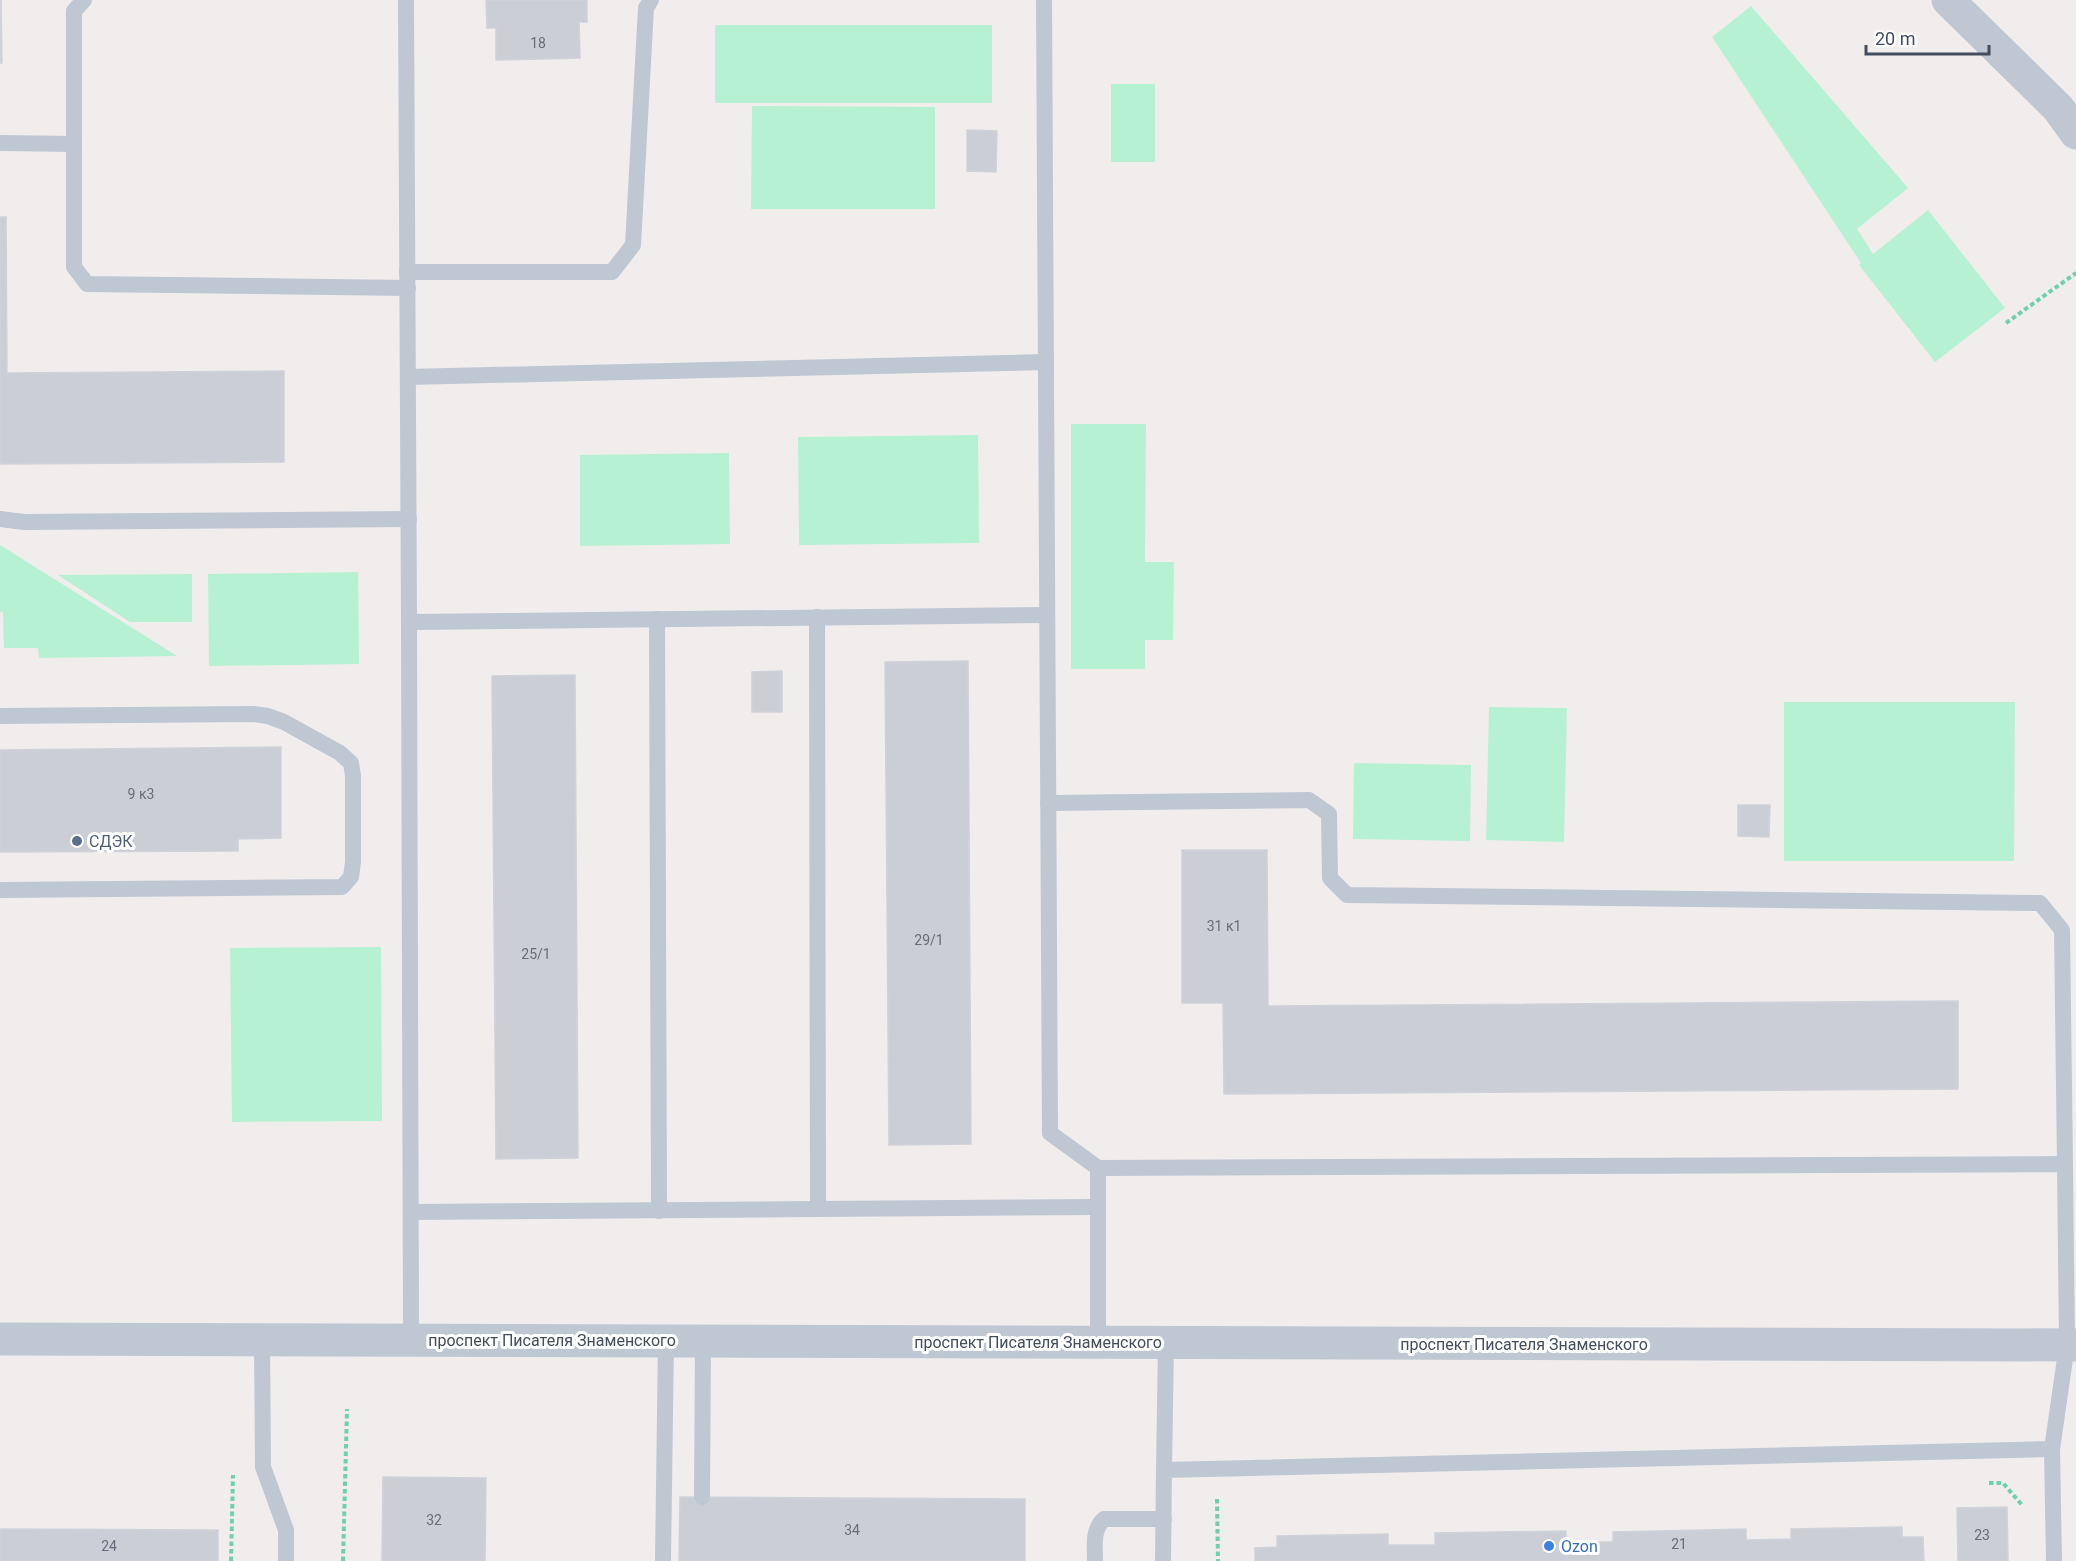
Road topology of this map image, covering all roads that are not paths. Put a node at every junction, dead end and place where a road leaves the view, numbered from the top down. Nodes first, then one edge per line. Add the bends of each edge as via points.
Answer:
1 (84, 0) edge
2 (406, 0) edge
3 (651, 0) edge
4 (1044, 0) edge
5 (1948, 0) edge
6 (2076, 133) edge
7 (0, 143) edge
8 (74, 144) junction
9 (407, 280) junction
10 (1046, 362) junction
11 (408, 377) junction
12 (0, 519) edge
13 (409, 519) junction
14 (1047, 615) junction
15 (817, 617) junction
16 (657, 619) junction
17 (409, 622) junction
18 (0, 716) edge
19 (1048, 803) junction
20 (0, 890) edge
21 (2065, 1164) junction
22 (1098, 1168) junction
23 (1098, 1207) junction
24 (818, 1209) junction
25 (659, 1211) junction
26 (411, 1212) junction
27 (0, 1339) edge
28 (262, 1340) junction
29 (411, 1340) junction
30 (666, 1341) junction
31 (703, 1341) junction
32 (1098, 1342) junction
33 (1166, 1343) junction
34 (2072, 1345) edge
35 (2052, 1449) junction
36 (1164, 1470) junction
37 (702, 1497) dead end
38 (1164, 1519) junction
39 (286, 1561) edge
40 (663, 1561) edge
41 (1095, 1561) edge
42 (1163, 1561) edge
43 (2054, 1561) edge

1 - 8 lane via 74,11
2 - 9 lane
3 - 9 lane via 646,8 633,245 612,272
4 - 10 lane
5 - 6 street via 2058,108
7 - 8 lane
8 - 9 lane via 74,267 87,284
9 - 11 lane
10 - 11 lane
10 - 14 lane
11 - 13 lane
12 - 13 lane
13 - 17 lane
14 - 15 lane
14 - 19 lane
15 - 16 lane
15 - 24 lane
16 - 17 lane
16 - 25 lane
17 - 26 lane
18 - 20 lane via 253,714 284,722 351,763 353,862 351,877 342,886
19 - 21 lane via 1309,800 1329,814 1330,878 1347,895 2040,903 2062,930
19 - 22 lane via 1050,1133
21 - 22 lane
21 - 34 lane
22 - 23 lane
23 - 24 lane
23 - 32 lane
24 - 25 lane
25 - 26 lane
26 - 29 lane
27 - 28 street, проспект Писателя Знаменского
28 - 29 street, проспект Писателя Знаменского
28 - 39 lane via 262,1467 286,1530
29 - 30 street, проспект Писателя Знаменского
30 - 31 street, проспект Писателя Знаменского
30 - 40 lane
31 - 32 street, проспект Писателя Знаменского
31 - 37 lane
32 - 33 street, проспект Писателя Знаменского
33 - 34 street, проспект Писателя Знаменского
33 - 36 lane
34 - 35 lane
35 - 36 lane
35 - 43 lane
36 - 38 lane
38 - 41 lane via 1104,1519 1095,1534
38 - 42 lane

